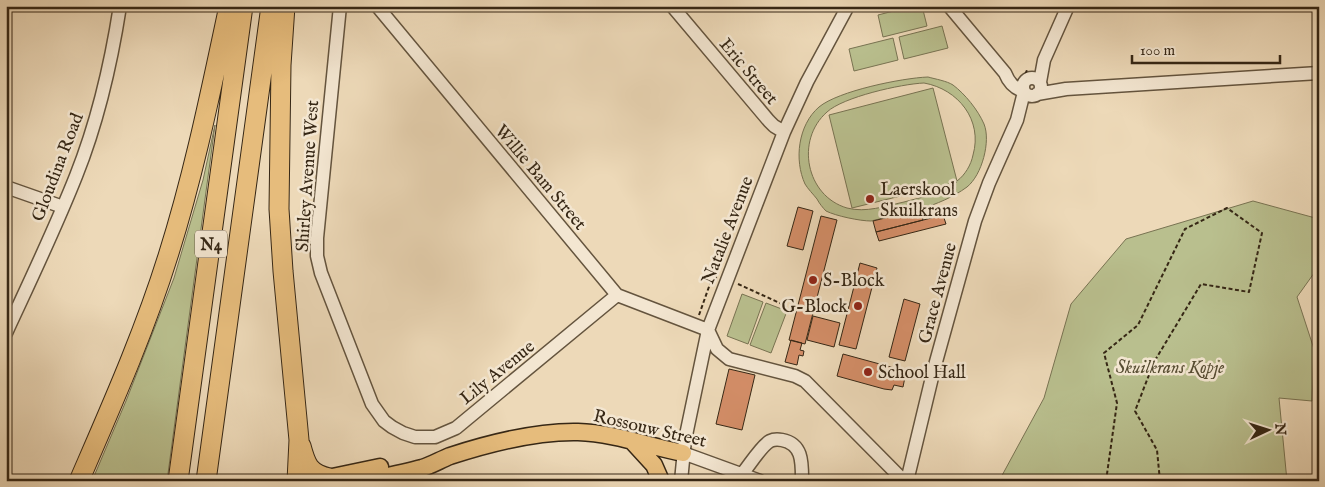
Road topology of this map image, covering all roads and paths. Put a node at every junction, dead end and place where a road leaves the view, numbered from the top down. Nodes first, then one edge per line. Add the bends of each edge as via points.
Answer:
1 (120, 6) edge
2 (228, 6) edge
3 (243, 6) edge
4 (271, 6) edge
5 (285, 6) edge
6 (340, 6) edge
7 (376, 6) edge
8 (672, 6) edge
9 (848, 6) edge
10 (948, 6) edge
11 (1068, 6) edge
12 (1319, 72) edge
13 (1032, 87) junction
14 (784, 132) junction
15 (6, 186) edge
16 (63, 207) junction
17 (720, 278) dead end
18 (733, 282) dead end
19 (617, 295) junction
20 (782, 304) dead end
21 (699, 318) dead end
22 (708, 330) junction
23 (6, 333) edge
24 (387, 424) joint
25 (299, 440) junction
26 (632, 441) junction
27 (683, 453) junction
28 (441, 460) junction
29 (742, 474) junction
30 (323, 479) edge
31 (206, 480) edge
32 (79, 481) edge
33 (178, 481) edge
34 (297, 481) edge
35 (366, 481) edge
36 (661, 481) edge
37 (681, 481) edge
38 (760, 481) edge
39 (802, 481) edge
40 (906, 481) edge
41 (1106, 481) edge
42 (1160, 481) edge

1 - 16 street, Gloudina Road via 103,95
2 - 32 highway via 184,206 152,305
3 - 33 highway, N4
4 - 31 highway, N4
5 - 25 highway via 279,209
6 - 24 street, Shirley Avenue West via 317,260 372,404
7 - 19 street, Willie Bam Street
8 - 14 street, Eric Street via 763,114
9 - 14 street, Natalie Avenue
10 - 13 street via 1014,87
11 - 13 street, Grace Avenue
12 - 13 street via 1066,89
13 - 40 street, Grace Avenue via 975,221
14 - 22 street, Natalie Avenue
15 - 16 street
16 - 23 street, Gloudina Road
17 - 21 path via 711,281
18 - 20 path
19 - 22 street, Willie Bam Street
19 - 24 street, Lily Avenue via 456,428 443,435 420,438 399,432
22 - 27 street, Natalie Avenue
22 - 40 street via 722,356 795,376 809,384
25 - 30 highway via 308,465
25 - 34 highway
26 - 27 main road, Rossouw Street
26 - 28 main road, Rossouw Street via 578,432 552,433 515,439
26 - 36 main road via 654,465
27 - 29 street, Rossouw Street
27 - 37 street, Natalie Avenue
28 - 30 main road, Rossouw Street via 414,460
28 - 35 main road, Rossouw Street
29 - 38 street, Rossouw Street
29 - 39 street via 768,442 776,439 789,441 799,450
41 - 42 path via 1117,403 1104,353 1138,325 1185,229 1228,208 1262,233 1248,292 1201,284 1154,362 1135,411 1157,450

